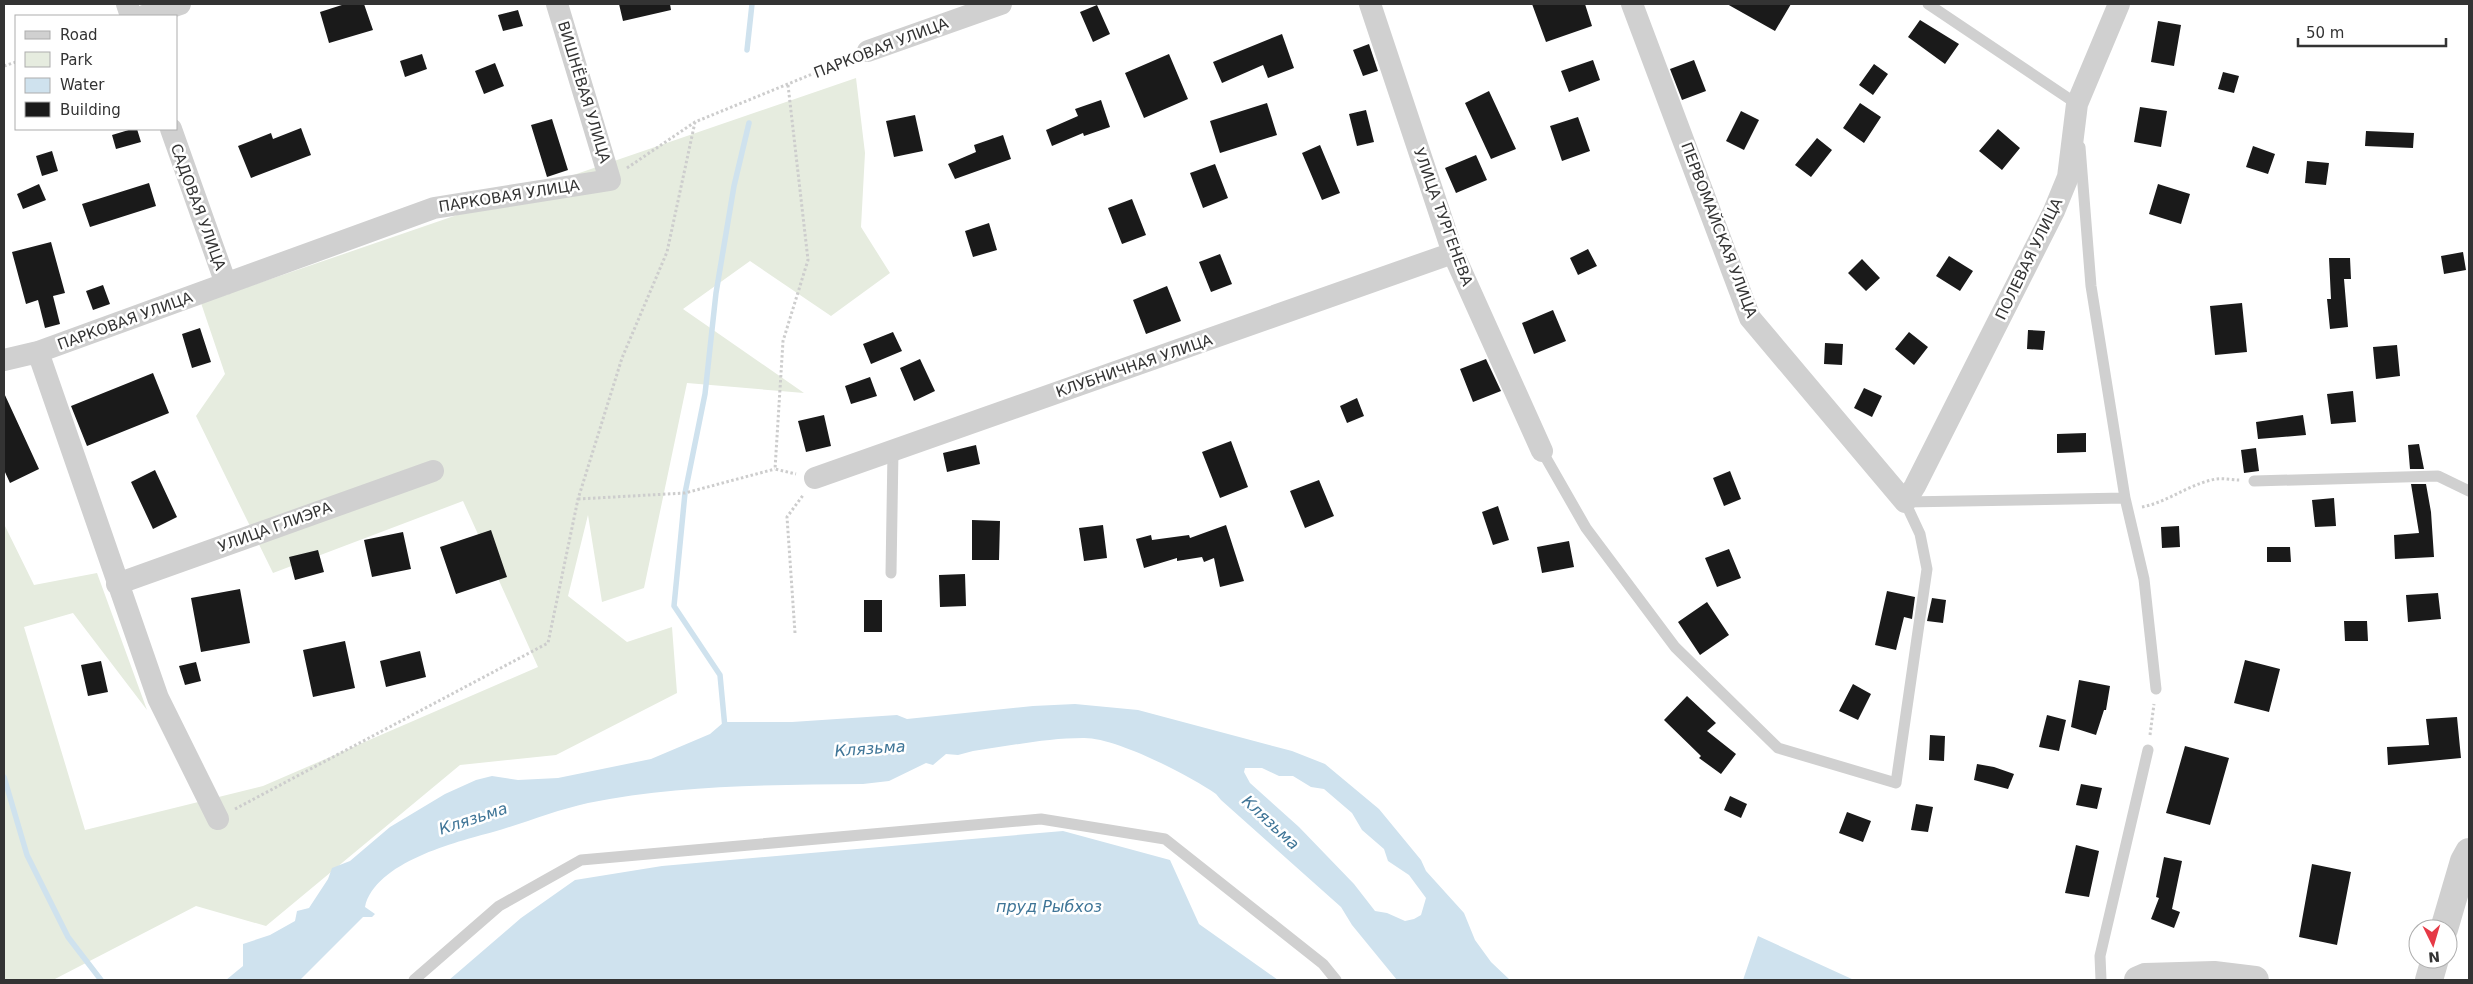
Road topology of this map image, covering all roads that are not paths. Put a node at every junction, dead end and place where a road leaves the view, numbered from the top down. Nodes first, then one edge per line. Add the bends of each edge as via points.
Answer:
1 (180, 4) edge
2 (557, 4) edge
3 (1001, 4) edge
4 (1370, 4) edge
5 (1632, 4) edge
6 (1928, 4) edge
7 (2120, 4) edge
8 (147, 15) edge
9 (868, 51) road end
10 (2077, 104) junction
11 (171, 130) edge
12 (610, 180) joint
13 (1453, 253) junction
14 (226, 284) junction
15 (38, 352) junction
16 (4, 360) edge
17 (893, 451) junction
18 (1542, 451) joint
19 (433, 471) dead end
20 (815, 478) road end
21 (2254, 481) road end
22 (2469, 491) edge
23 (1905, 502) junction
24 (2126, 504) junction
25 (891, 573) dead end
26 (117, 584) junction
27 (2156, 689) road end
28 (2148, 750) road end
29 (218, 819) road end
30 (2469, 852) edge
31 (2447, 919) edge
32 (414, 980) edge
33 (1336, 980) edge
34 (2101, 980) edge
35 (2138, 980) edge
36 (2255, 980) edge

1 - 8 street
2 - 12 street, ВИШНЁВАЯ УЛИЦА
3 - 9 street, ПАРКОВАЯ УЛИЦА
4 - 13 street, УЛИЦА ТУРГЕНЕВА
5 - 23 street, ПЕРВОМАЙСКАЯ УЛИЦА via 1750,318
6 - 10 lane
7 - 10 street, ПОЛЕВАЯ УЛИЦА
10 - 23 street, ПОЛЕВАЯ УЛИЦА via 2068,177 2054,211
10 - 24 lane via 2091,286
11 - 14 street, САДОВАЯ УЛИЦА
12 - 14 street, ПАРКОВАЯ УЛИЦА via 434,208
13 - 17 street, КЛУБНИЧНАЯ УЛИЦА
13 - 18 street, УЛИЦА ТУРГЕНЕВА
14 - 15 street, ПАРКОВАЯ УЛИЦА
15 - 16 street, ПАРКОВАЯ УЛИЦА
15 - 26 street
17 - 20 street, КЛУБНИЧНАЯ УЛИЦА
17 - 25 lane
18 - 23 lane via 1586,528 1676,647 1778,748 1896,783 1928,568 1920,534
19 - 26 street, УЛИЦА ГЛИЭРА
21 - 22 lane via 2438,476
23 - 24 lane
24 - 27 lane via 2144,579
26 - 29 street via 158,698
28 - 34 lane via 2100,956
30 - 31 street
32 - 33 lane via 498,906 581,860 1041,819 1165,839 1322,964
35 - 36 street via 2145,977 2214,975

